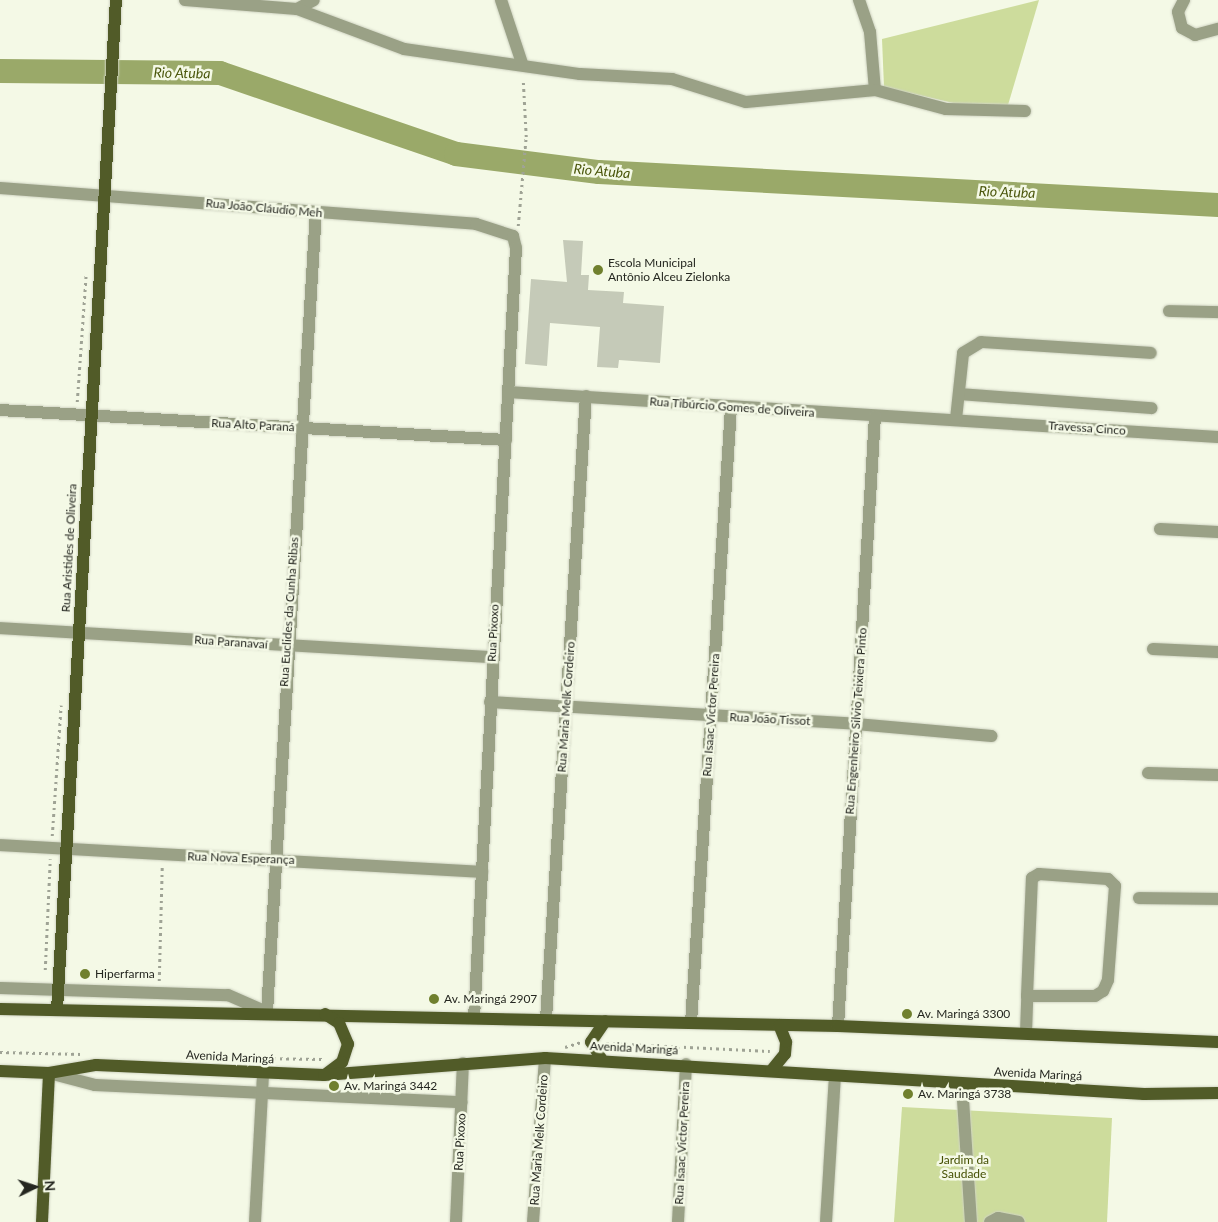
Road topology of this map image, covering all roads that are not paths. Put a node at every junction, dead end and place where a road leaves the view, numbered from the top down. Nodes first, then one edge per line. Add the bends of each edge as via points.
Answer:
1 (116, 0) edge
2 (185, 0) edge
3 (314, 0) edge
4 (502, 0) edge
5 (859, 0) edge
6 (1184, 0) edge
7 (297, 9) junction
8 (1218, 29) edge
9 (522, 62) junction
10 (875, 90) junction
11 (1025, 111) dead end
12 (0, 188) edge
13 (105, 194) junction
14 (316, 212) junction
15 (516, 248) joint
16 (1169, 311) dead end
17 (1218, 312) edge
18 (1151, 353) dead end
19 (508, 392) junction
20 (958, 394) junction
21 (586, 396) junction
22 (731, 407) junction
23 (1151, 408) dead end
24 (0, 410) edge
25 (90, 416) junction
26 (875, 416) junction
27 (956, 419) junction
28 (301, 428) junction
29 (1218, 438) edge
30 (506, 440) junction
31 (1160, 529) dead end
32 (1218, 532) edge
33 (0, 628) edge
34 (78, 633) junction
35 (288, 646) junction
36 (1153, 649) dead end
37 (1218, 652) edge
38 (491, 657) junction
39 (490, 702) junction
40 (566, 704) junction
41 (712, 715) junction
42 (856, 724) junction
43 (990, 736) dead end
44 (1148, 773) dead end
45 (1218, 774) edge
46 (0, 845) edge
47 (64, 849) junction
48 (274, 858) junction
49 (482, 872) junction
50 (1139, 898) dead end
51 (1218, 899) edge
52 (0, 988) edge
53 (58, 990) junction
54 (1027, 996) junction
55 (0, 1009) edge
56 (57, 1010) junction
57 (267, 1012) junction
58 (319, 1012) junction
59 (474, 1018) junction
60 (546, 1019) junction
61 (605, 1021) junction
62 (691, 1023) junction
63 (779, 1025) junction
64 (838, 1026) junction
65 (1026, 1033) junction
66 (1218, 1042) edge
67 (545, 1058) junction
68 (602, 1060) junction
69 (463, 1063) junction
70 (686, 1064) junction
71 (0, 1071) edge
72 (771, 1071) junction
73 (263, 1072) junction
74 (49, 1073) junction
75 (324, 1075) junction
76 (834, 1076) junction
77 (962, 1084) junction
78 (262, 1093) junction
79 (1218, 1093) edge
80 (462, 1102) junction
81 (42, 1222) edge
82 (255, 1222) edge
83 (456, 1222) edge
84 (533, 1222) edge
85 (678, 1222) edge
86 (826, 1222) edge
87 (972, 1222) edge
88 (990, 1222) edge
89 (1019, 1222) edge

1 - 13 main road, Rua Aristides de Oliveira
2 - 7 street
3 - 7 street
4 - 9 street
5 - 10 street via 870,32
6 - 8 street via 1178,12 1182,28 1195,34
7 - 9 street via 404,49
9 - 10 street via 563,72 672,79 758,104
10 - 11 street via 946,109
12 - 13 street, Rua João Cláudio Meh
13 - 14 street, Rua João Cláudio Meh
13 - 25 main road, Rua Aristides de Oliveira
14 - 15 street, Rua João Cláudio Meh via 476,224 507,233
14 - 28 street, Rua Euclides da Cunha Ribas
15 - 19 street, Rua Pixoxo
16 - 17 street
18 - 20 street via 981,342 963,353
19 - 21 street, Rua Tibúrcio Gomes de Oliveira
19 - 30 street, Rua Pixoxo
20 - 23 street
20 - 27 street
21 - 22 street, Rua Tibúrcio Gomes de Oliveira
21 - 40 street, Rua Maria Melk Cordeiro
22 - 26 street, Rua Tibúrcio Gomes de Oliveira
22 - 41 street, Rua Isaac Victor Pereira
24 - 25 street, Rua Alto Paraná
25 - 28 street, Rua Alto Paraná
25 - 34 main road, Rua Aristides de Oliveira
26 - 27 street, Rua Tibúrcio Gomes de Oliveira
26 - 42 street, Rua Engenheiro Silvio Teixiera Pinto
27 - 29 street, Travessa Cinco
28 - 30 street, Rua Alto Paraná
28 - 35 street, Rua Euclides da Cunha Ribas
30 - 38 street, Rua Pixoxo
31 - 32 street
33 - 34 street, Rua Paranavaí
34 - 35 street, Rua Paranavaí
34 - 47 main road, Rua Aristides de Oliveira
35 - 38 street, Rua Paranavaí
35 - 48 street, Rua Euclides da Cunha Ribas
36 - 37 street
38 - 39 street, Rua Pixoxo
39 - 40 street, Rua João Tissot
39 - 49 street, Rua Pixoxo
40 - 41 street, Rua João Tissot
40 - 60 street, Rua Maria Melk Cordeiro
41 - 42 street, Rua João Tissot
41 - 62 street, Rua Isaac Victor Pereira
42 - 43 street, Rua João Tissot
42 - 64 street, Rua Engenheiro Silvio Teixiera Pinto
44 - 45 street
46 - 47 street, Rua Nova Esperança
47 - 48 street, Rua Nova Esperança
47 - 53 main road, Rua Aristides de Oliveira
48 - 49 street, Rua Nova Esperança
48 - 57 street, Rua Euclides da Cunha Ribas
49 - 59 street, Rua Pixoxo
50 - 51 street
52 - 53 street, Avenida Maringá
53 - 56 main road, Rua Aristides de Oliveira
53 - 57 street, Avenida Maringá via 228,996
54 - 54 street via 1095,996 1103,991 1108,980 1115,886 1108,879 1039,874 1032,878
54 - 65 street
55 - 56 main road, Avenida Maringá
56 - 57 main road, Avenida Maringá
57 - 58 main road, Avenida Maringá
58 - 59 main road, Avenida Maringá
58 - 75 main road via 339,1023 348,1044 342,1062
59 - 60 main road, Avenida Maringá
60 - 61 main road, Avenida Maringá
61 - 62 main road, Avenida Maringá
61 - 68 main road via 591,1042
62 - 63 main road, Avenida Maringá
63 - 64 main road, Avenida Maringá
63 - 72 main road via 786,1042 785,1054
64 - 65 main road, Avenida Maringá
65 - 66 main road, Avenida Maringá
67 - 68 main road, Avenida Maringá
67 - 69 main road, Avenida Maringá
67 - 84 street, Rua Maria Melk Cordeiro
68 - 70 main road, Avenida Maringá
69 - 75 main road, Avenida Maringá
69 - 80 street, Rua Pixoxo
70 - 72 main road, Avenida Maringá
70 - 85 street, Rua Isaac Victor Pereira
71 - 74 main road, Avenida Maringá
72 - 76 main road, Avenida Maringá
73 - 74 main road, Avenida Maringá via 96,1064
73 - 75 main road, Avenida Maringá
73 - 78 street
74 - 78 street, Avenida Maringá via 95,1085
74 - 81 main road
76 - 77 main road, Avenida Maringá
76 - 86 street
77 - 79 main road, Avenida Maringá via 1144,1094
77 - 87 street
78 - 80 street, Avenida Maringá
78 - 82 street
80 - 83 street, Rua Pixoxo
88 - 89 street via 1006,1218

